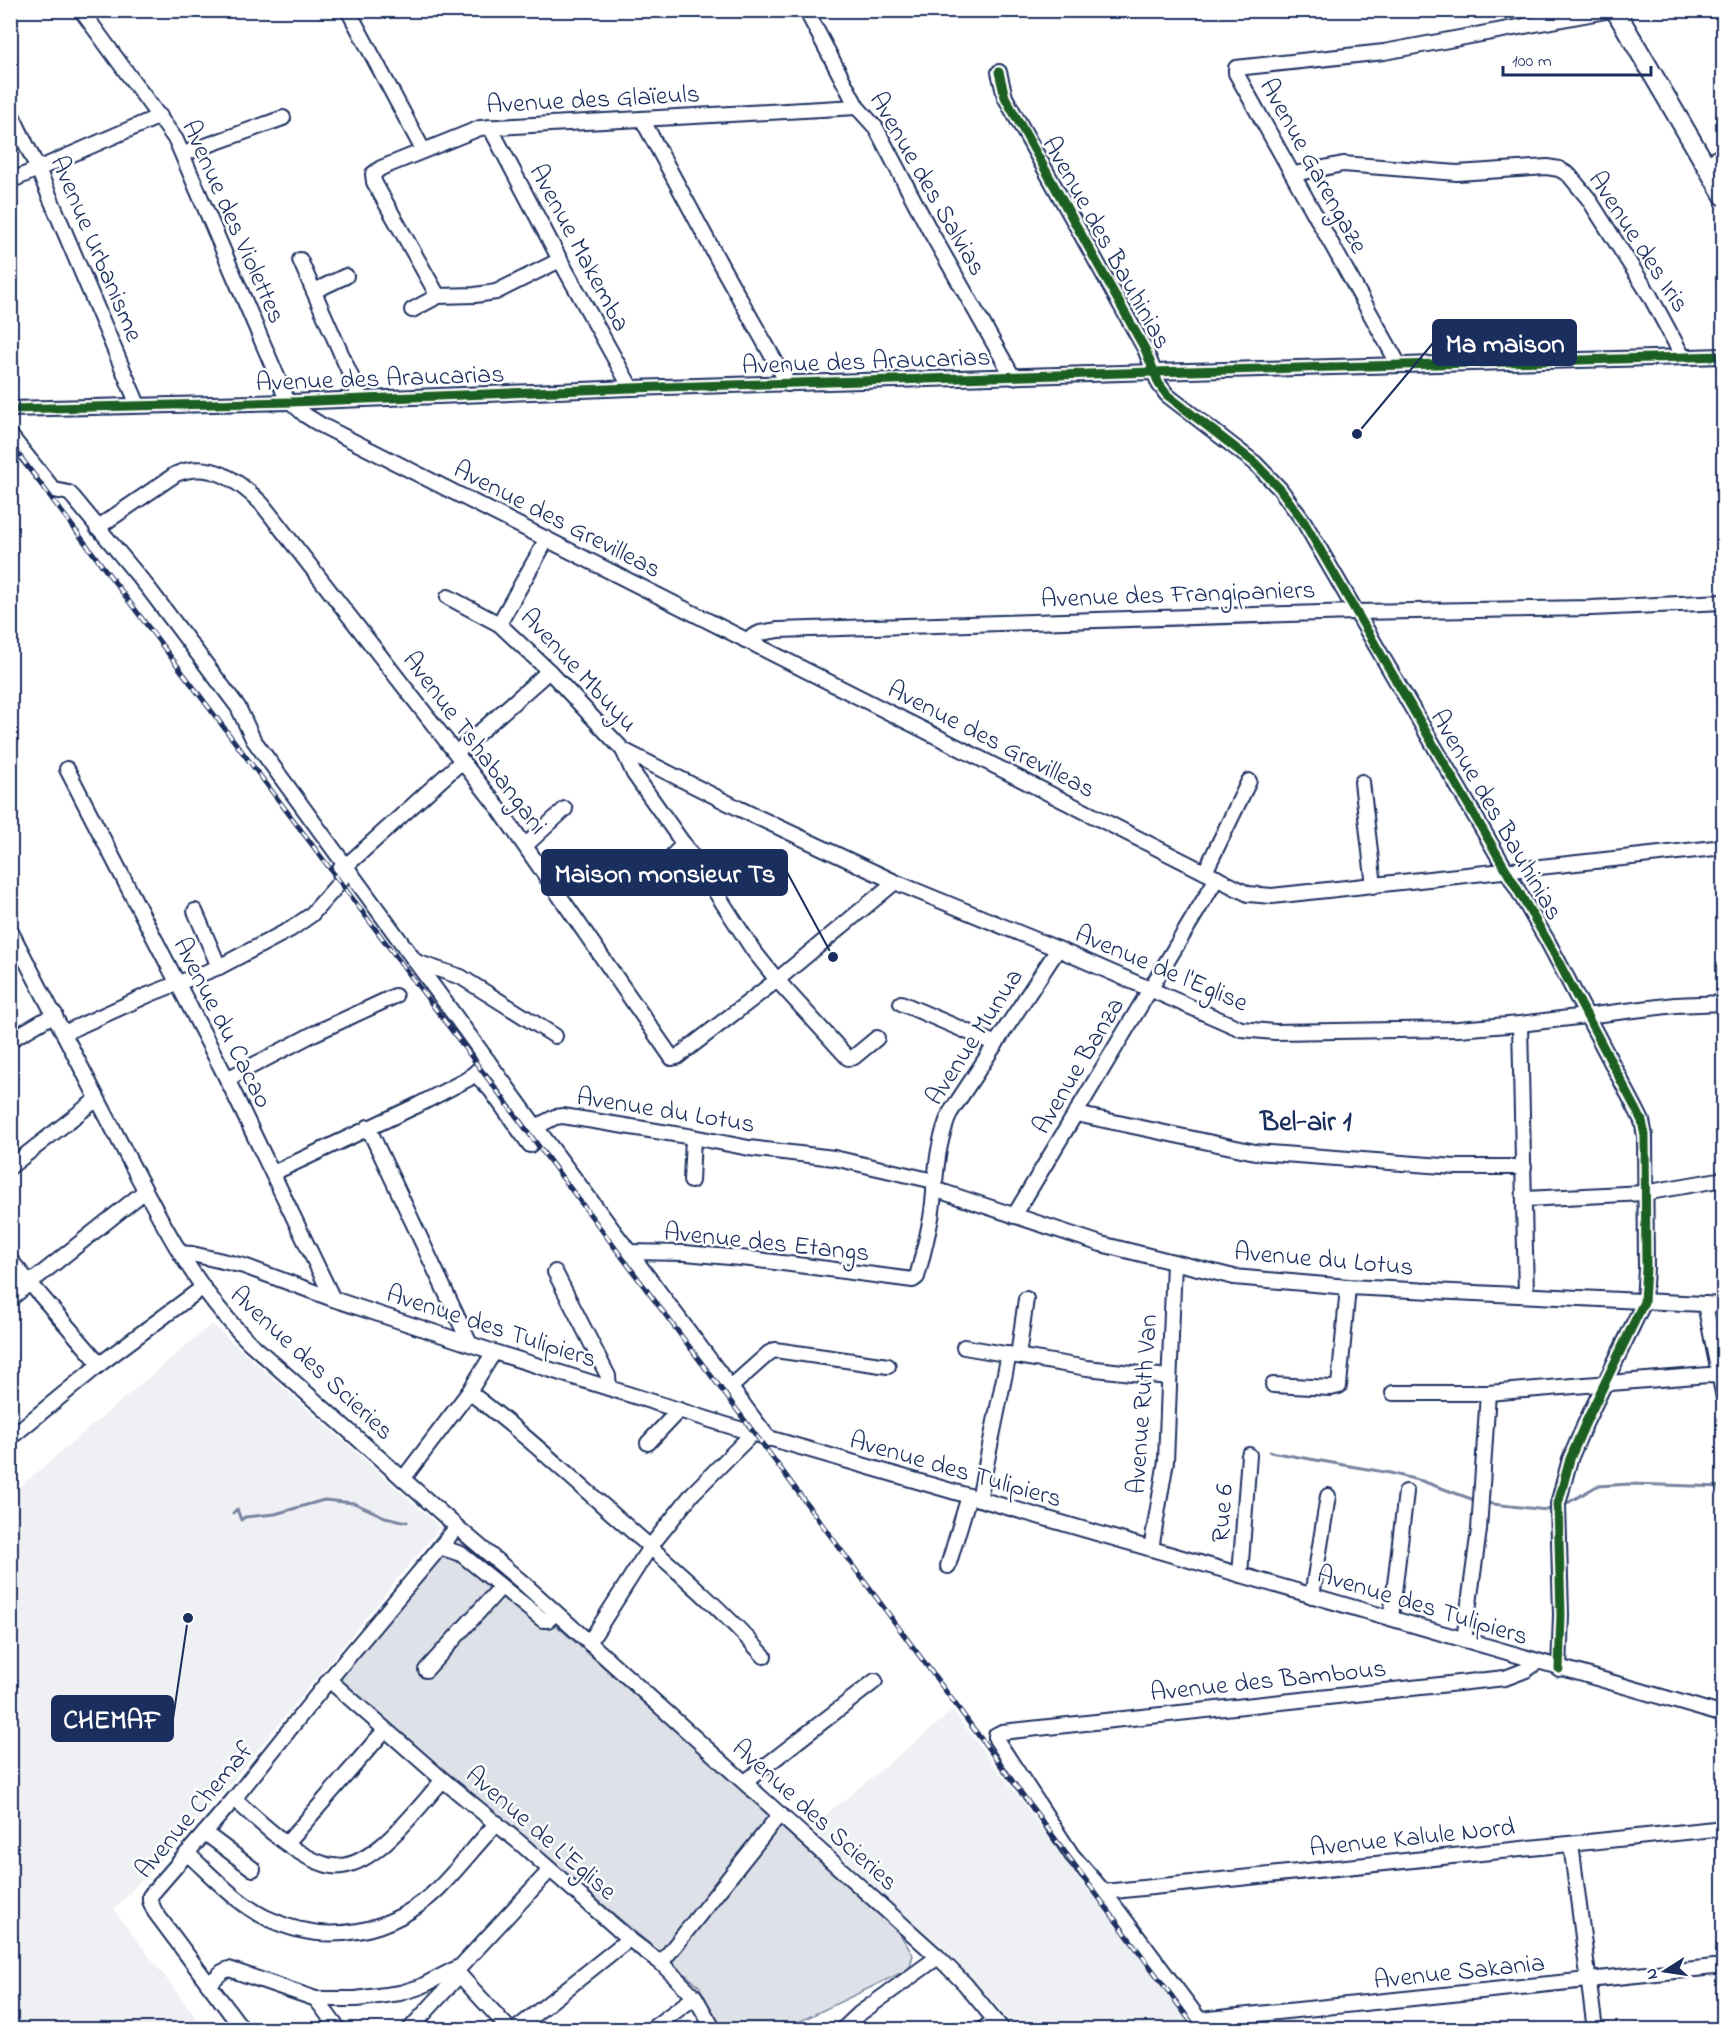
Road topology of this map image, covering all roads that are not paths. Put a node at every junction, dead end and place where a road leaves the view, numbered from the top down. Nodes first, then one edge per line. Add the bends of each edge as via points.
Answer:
1 (81, 10) edge
2 (348, 10) edge
3 (806, 10) edge
4 (1613, 10) edge
5 (999, 72) dead end
6 (857, 107) junction
7 (10, 111) edge
8 (160, 116) junction
9 (283, 118) dead end
10 (642, 119) junction
11 (490, 127) junction
12 (423, 150) junction
13 (183, 154) junction
14 (1724, 154) edge
15 (1705, 165) junction
16 (38, 169) junction
17 (1294, 174) junction
18 (10, 181) edge
19 (1724, 196) edge
20 (300, 260) dead end
21 (560, 260) junction
22 (346, 276) dead end
23 (314, 291) junction
24 (438, 297) junction
25 (412, 310) dead end
26 (1724, 356) edge
27 (1683, 357) junction
28 (1399, 365) junction
29 (1154, 372) junction
30 (1013, 377) junction
31 (788, 384) junction
32 (631, 388) junction
33 (361, 399) junction
34 (290, 402) junction
35 (138, 405) junction
36 (10, 409) edge
37 (10, 435) edge
38 (97, 528) junction
39 (547, 540) junction
40 (448, 597) dead end
41 (1724, 602) edge
42 (1355, 612) junction
43 (498, 624) junction
44 (745, 640) junction
45 (549, 670) junction
46 (623, 750) junction
47 (459, 757) junction
48 (67, 769) dead end
49 (1249, 781) dead end
50 (1362, 782) dead end
51 (565, 809) dead end
52 (684, 844) junction
53 (526, 845) junction
54 (1724, 847) edge
55 (346, 865) junction
56 (1508, 872) junction
57 (654, 874) dead end
58 (1211, 875) junction
59 (895, 882) junction
60 (1374, 886) junction
61 (195, 912) dead end
62 (10, 930) edge
63 (1058, 949) junction
64 (416, 962) junction
65 (219, 967) junction
66 (777, 980) junction
67 (179, 983) junction
68 (1150, 991) junction
69 (395, 996) dead end
70 (901, 1003) dead end
71 (1724, 1003) edge
72 (55, 1014) junction
73 (1588, 1015) junction
74 (1520, 1024) junction
75 (64, 1034) junction
76 (555, 1036) dead end
77 (877, 1038) dead end
78 (10, 1040) edge
79 (996, 1044) junction
80 (488, 1061) junction
81 (475, 1074) junction
82 (227, 1079) junction
83 (97, 1099) junction
84 (1076, 1114) junction
85 (368, 1127) junction
86 (536, 1127) junction
87 (693, 1137) junction
88 (530, 1144) dead end
89 (10, 1167) edge
90 (1524, 1167) junction
91 (273, 1173) junction
92 (1724, 1179) edge
93 (691, 1180) dead end
94 (934, 1185) junction
95 (145, 1191) junction
96 (1644, 1193) junction
97 (1525, 1199) junction
98 (1014, 1215) junction
99 (628, 1252) junction
100 (180, 1253) junction
101 (10, 1260) edge
102 (1174, 1263) junction
103 (555, 1272) dead end
104 (900, 1279) joint
105 (30, 1283) junction
106 (1348, 1287) junction
107 (202, 1288) junction
108 (1526, 1295) junction
109 (10, 1299) edge
110 (333, 1299) junction
111 (1026, 1299) dead end
112 (1644, 1302) junction
113 (1705, 1304) junction
114 (1724, 1305) edge
115 (470, 1344) junction
116 (964, 1347) dead end
117 (494, 1352) junction
118 (1013, 1355) junction
119 (100, 1364) junction
120 (888, 1366) dead end
121 (1721, 1375) edge
122 (1168, 1377) junction
123 (1273, 1384) dead end
124 (1603, 1384) junction
125 (732, 1386) junction
126 (609, 1388) junction
127 (469, 1392) junction
128 (1393, 1393) dead end
129 (1488, 1394) junction
130 (1724, 1398) edge
131 (679, 1410) junction
132 (753, 1433) junction
133 (10, 1438) edge
134 (769, 1438) junction
135 (648, 1443) dead end
136 (1249, 1455) dead end
137 (403, 1479) junction
138 (1406, 1492) dead end
139 (1329, 1496) dead end
140 (974, 1497) junction
141 (457, 1527) junction
142 (440, 1547) junction
143 (650, 1547) junction
144 (1150, 1549) junction
145 (948, 1566) dead end
146 (1240, 1575) junction
147 (501, 1587) junction
148 (1312, 1596) junction
149 (555, 1613) junction
150 (1391, 1618) junction
151 (1464, 1640) junction
152 (589, 1643) junction
153 (764, 1656) dead end
154 (1536, 1663) junction
155 (1559, 1669) junction
156 (426, 1670) dead end
157 (329, 1680) junction
158 (875, 1681) dead end
159 (1724, 1716) edge
160 (385, 1730) junction
161 (443, 1780) junction
162 (745, 1782) junction
163 (234, 1799) junction
164 (780, 1814) junction
165 (496, 1823) junction
166 (1724, 1828) edge
167 (205, 1833) junction
168 (287, 1843) junction
169 (1572, 1844) junction
170 (187, 1853) junction
171 (253, 1869) dead end
172 (550, 1870) junction
173 (1104, 1892) junction
174 (629, 1939) junction
175 (938, 1957) junction
176 (661, 1963) junction
177 (1724, 1966) edge
178 (455, 1970) junction
179 (1588, 1981) junction
180 (209, 1984) junction
181 (694, 1997) junction
182 (316, 1999) junction
183 (999, 2025) edge
184 (1203, 2025) edge
185 (243, 2030) edge
186 (339, 2030) edge
187 (409, 2030) edge
188 (510, 2030) edge
189 (515, 2030) edge
190 (650, 2030) edge
191 (714, 2030) edge
192 (842, 2030) edge
193 (982, 2030) edge
194 (1595, 2030) edge

1 - 8 street, Avenue des Violettes
2 - 12 street
3 - 6 street, Avenue des Salvias
4 - 15 main road
4 - 17 street, Avenue Garengaze via 1384,52 1237,67 1236,73
5 - 29 street, Avenue des Bauhinias via 1005,97
6 - 10 street, Avenue des Glaïeuls
6 - 30 street, Avenue des Salvias via 876,128
7 - 16 street, Avenue Urbanisme
8 - 13 street, Avenue des Violettes
8 - 16 street
9 - 13 street
10 - 11 street, Avenue des Glaïeuls
10 - 31 street
11 - 12 street, Avenue des Glaïeuls via 472,130
11 - 21 street, Avenue Makemba
12 - 24 street, Avenue des Glaïeuls via 378,170 373,178
13 - 34 street, Avenue des Violettes
14 - 15 street
15 - 19 main road
16 - 18 street
16 - 35 street, Avenue Urbanisme
17 - 27 street, Avenue des Iris via 1343,164 1446,173 1559,169 1588,198 1649,294
17 - 28 street, Avenue Garengaze
20 - 23 street
21 - 24 street via 496,292
21 - 32 street, Avenue Makemba
22 - 23 street
23 - 33 street
24 - 25 street
26 - 27 street, Avenue des Araucarias
27 - 28 street, Avenue des Araucarias
28 - 29 street, Avenue des Araucarias
29 - 30 street, Avenue des Araucarias
29 - 42 street, Avenue des Bauhinias via 1167,395 1249,458 1280,489 1317,542
30 - 31 street, Avenue des Araucarias
31 - 32 street, Avenue des Araucarias
32 - 33 street, Avenue des Araucarias
33 - 34 street, Avenue des Araucarias
34 - 35 street, Avenue des Araucarias
34 - 39 street, Avenue des Grevilleas via 321,425
35 - 36 street, Avenue des Araucarias
37 - 38 street via 54,490 69,493
38 - 47 street, Avenue Tshabangani via 183,471 210,470 230,478 261,504
38 - 55 street via 149,589 231,698 253,739
39 - 43 street, Avenue Mbuyu
39 - 44 street, Avenue des Grevilleas
40 - 43 street
41 - 42 street, Avenue des Frangipaniers
42 - 44 street, Avenue des Frangipaniers via 778,630
42 - 56 street, Avenue des Bauhinias
43 - 45 street, Avenue Mbuyu
44 - 58 street, Avenue des Grevilleas
45 - 46 street, Avenue Mbuyu
45 - 47 street
46 - 52 street, Avenue Mbuyu via 634,774
46 - 59 street, Avenue de l'Eglise
47 - 53 street, Avenue Tshabangani
47 - 55 street
48 - 67 street, Avenue du Cacao
49 - 58 street, Avenue Banza
50 - 60 street
51 - 53 street
52 - 57 street
52 - 66 street, Avenue Mbuyu
53 - 66 street, Avenue Tshabangani via 669,1056 677,1057
54 - 56 street, Avenue des Grevilleas
55 - 64 street
55 - 65 street via 340,869 341,881 300,924
56 - 60 street, Avenue des Grevilleas
56 - 73 street, Avenue des Bauhinias
58 - 60 street, Avenue des Grevilleas via 1248,894 1264,897
58 - 68 street, Avenue Banza
59 - 63 street, Avenue de l'Eglise
59 - 66 street, Avenue Tshabangani
61 - 65 street
62 - 72 street, Avenue des Scieries
63 - 68 street, Avenue de l'Eglise
63 - 79 street, Avenue Munua
64 - 76 street via 461,977
64 - 80 street
65 - 67 street
66 - 77 street, Avenue Mbuyu via 848,1058
67 - 75 street
67 - 82 street, Avenue du Cacao
68 - 74 street, Avenue de l'Eglise via 1230,1026 1250,1030 1397,1031
68 - 84 street, Avenue Banza
69 - 82 street
70 - 79 street
71 - 73 street, Avenue de l'Eglise
72 - 75 street, Avenue des Scieries
72 - 78 street
73 - 74 street, Avenue de l'Eglise
73 - 96 street, Avenue des Bauhinias via 1642,1121
74 - 90 street
75 - 83 street, Avenue des Scieries
79 - 94 street, Avenue Munua via 950,1113 939,1142
80 - 81 street
80 - 86 street
81 - 85 street
81 - 88 street
82 - 91 street, Avenue du Cacao
83 - 89 street
83 - 95 street, Avenue des Scieries
84 - 90 street via 1255,1152 1456,1167
84 - 98 street, Avenue Banza
85 - 91 street
85 - 115 street
86 - 87 street, Avenue du Lotus via 563,1116
86 - 99 street, Avenue des Etangs
87 - 93 street
87 - 94 street, Avenue du Lotus via 834,1158
90 - 97 street
91 - 110 street, Avenue du Cacao
92 - 96 street
94 - 98 street, Avenue du Lotus
94 - 104 street, Avenue Munua via 931,1219 917,1277
95 - 100 street, Avenue des Scieries
95 - 105 street
96 - 97 street
96 - 112 street, Avenue des Bauhinias
97 - 108 street
98 - 102 street, Avenue du Lotus
99 - 104 street, Avenue des Etangs via 751,1259
99 - 125 street, Avenue des Etangs
100 - 107 street, Avenue des Scieries
100 - 110 street, Avenue des Tulipiers via 244,1266
101 - 105 street
102 - 106 street, Avenue du Lotus via 1255,1280
102 - 122 street, Avenue Ruth Van
103 - 126 street via 608,1376
105 - 109 street
105 - 119 street
106 - 108 street, Avenue du Lotus
106 - 123 street via 1339,1386
107 - 119 street
107 - 137 street, Avenue des Scieries via 248,1341
108 - 112 street, Avenue du Lotus
110 - 115 street, Avenue des Tulipiers
111 - 118 street
112 - 113 street, Avenue du Lotus
112 - 124 street, Avenue des Bauhinias
113 - 114 street, Avenue du Lotus
113 - 121 street
115 - 117 street, Avenue des Tulipiers
116 - 118 street
117 - 126 street, Avenue des Tulipiers
117 - 127 street
118 - 122 street
118 - 140 street
119 - 133 street
120 - 125 street via 775,1350
121 - 124 street
121 - 130 street
122 - 144 street, Avenue Ruth Van via 1166,1461
124 - 129 street
124 - 155 street, Avenue des Bauhinias via 1570,1459 1558,1511 1562,1615
125 - 134 street, Avenue des Etangs
126 - 131 street, Avenue des Tulipiers
127 - 137 street
127 - 143 street
128 - 129 street
129 - 151 street via 1481,1503
131 - 132 street, Avenue des Tulipiers
131 - 135 street
132 - 134 street, Avenue des Tulipiers
132 - 143 street via 693,1493
134 - 140 street, Avenue des Tulipiers
136 - 146 street, Rue 6
137 - 141 street, Avenue des Scieries
138 - 150 street
139 - 148 street
140 - 144 street, Avenue des Tulipiers
140 - 145 street
141 - 142 street, Avenue Chemaf
141 - 149 street, Avenue des Scieries
142 - 147 street via 461,1554
142 - 157 street, Avenue Chemaf
143 - 152 street
143 - 153 street
144 - 146 street, Avenue des Tulipiers
146 - 148 street, Avenue des Tulipiers
147 - 149 street via 543,1620
147 - 156 street
148 - 150 street, Avenue des Tulipiers
149 - 152 street, Avenue des Scieries
150 - 151 street, Avenue des Tulipiers
151 - 154 street, Avenue des Tulipiers
152 - 162 street, Avenue des Scieries
154 - 155 street, Avenue des Tulipiers
154 - 173 street, Avenue des Bambous via 1505,1678 1002,1732 996,1739 1072,1855
155 - 159 street, Avenue des Tulipiers
157 - 160 street, Avenue de L'Eglise
157 - 163 street, Avenue Chemaf
158 - 162 street
160 - 161 street, Avenue de L'Eglise
160 - 168 street
161 - 165 street, Avenue de L'Eglise
161 - 168 street via 398,1830 361,1860 343,1866 325,1865
162 - 164 street, Avenue des Scieries
163 - 167 street, Avenue Chemaf
163 - 168 street
164 - 175 street, Avenue des Scieries
164 - 176 street
165 - 170 street via 423,1901 383,1925 345,1934 308,1932 269,1920
165 - 172 street, Avenue de L'Eglise
166 - 169 street, Avenue Kalule Nord
167 - 170 street, Avenue Chemaf
167 - 171 street
169 - 173 street, Avenue Kalule Nord
169 - 179 street
170 - 180 street, Avenue Chemaf via 153,1892 150,1901
172 - 174 street, Avenue de L'Eglise
172 - 178 street
173 - 184 street
174 - 176 street, Avenue de L'Eglise
174 - 189 street
175 - 183 street, Avenue des Scieries
175 - 192 street
176 - 181 street, Avenue de L'Eglise
177 - 179 street, Avenue Sakania
178 - 182 street via 400,1993
178 - 187 street via 453,1982
178 - 188 street
179 - 184 street, Avenue Sakania
179 - 194 street
180 - 182 street via 225,1970 234,1969
180 - 185 street, Avenue Chemaf
181 - 190 street
181 - 191 street, Avenue de L'Eglise
182 - 186 street
183 - 193 street

